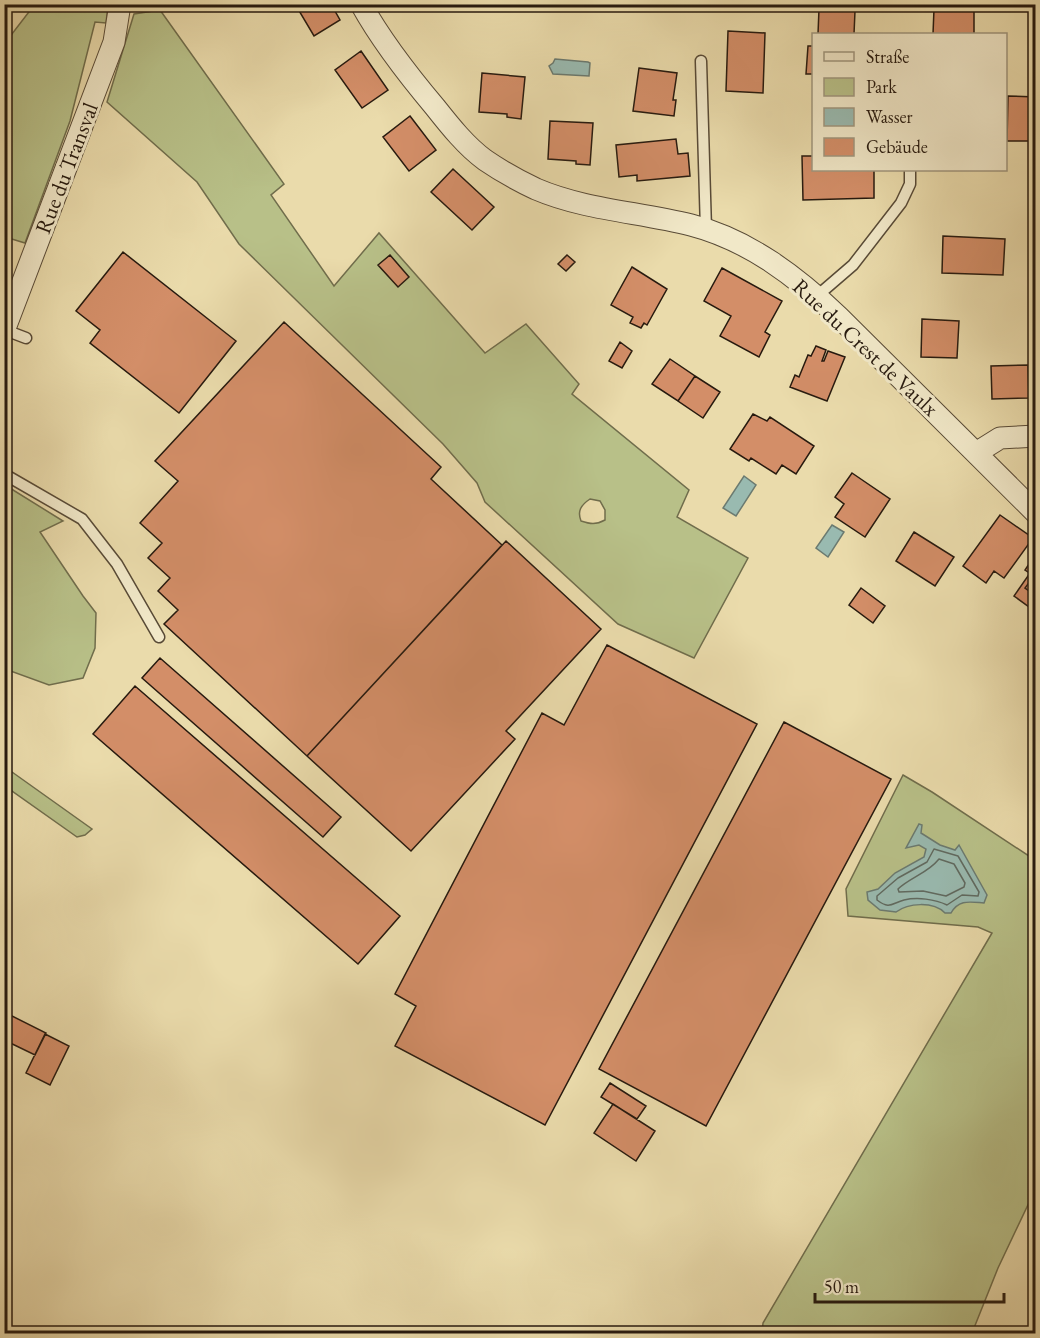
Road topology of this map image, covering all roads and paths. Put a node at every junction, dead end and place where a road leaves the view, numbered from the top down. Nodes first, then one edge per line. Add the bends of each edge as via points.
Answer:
1 (120, 4) edge
2 (361, 4) edge
3 (701, 61) dead end
4 (910, 171) edge
5 (706, 230) junction
6 (817, 296) junction
7 (5, 330) edge
8 (26, 338) dead end
9 (1035, 436) edge
10 (976, 453) junction
11 (4, 474) edge
12 (1035, 513) edge
13 (159, 637) dead end

1 - 7 street, Rue du Transval via 114,42
2 - 5 street, Rue du Crest de Vaulx via 395,58 459,136 484,160 537,189 578,203
3 - 5 lane
4 - 6 lane via 910,184 901,203 854,266
5 - 6 street, Rue du Crest de Vaulx via 760,255
6 - 10 street, Rue du Crest de Vaulx
7 - 8 lane
9 - 10 street via 1000,438
10 - 12 street, Rue du Crest de Vaulx
11 - 13 lane via 82,519 117,564

